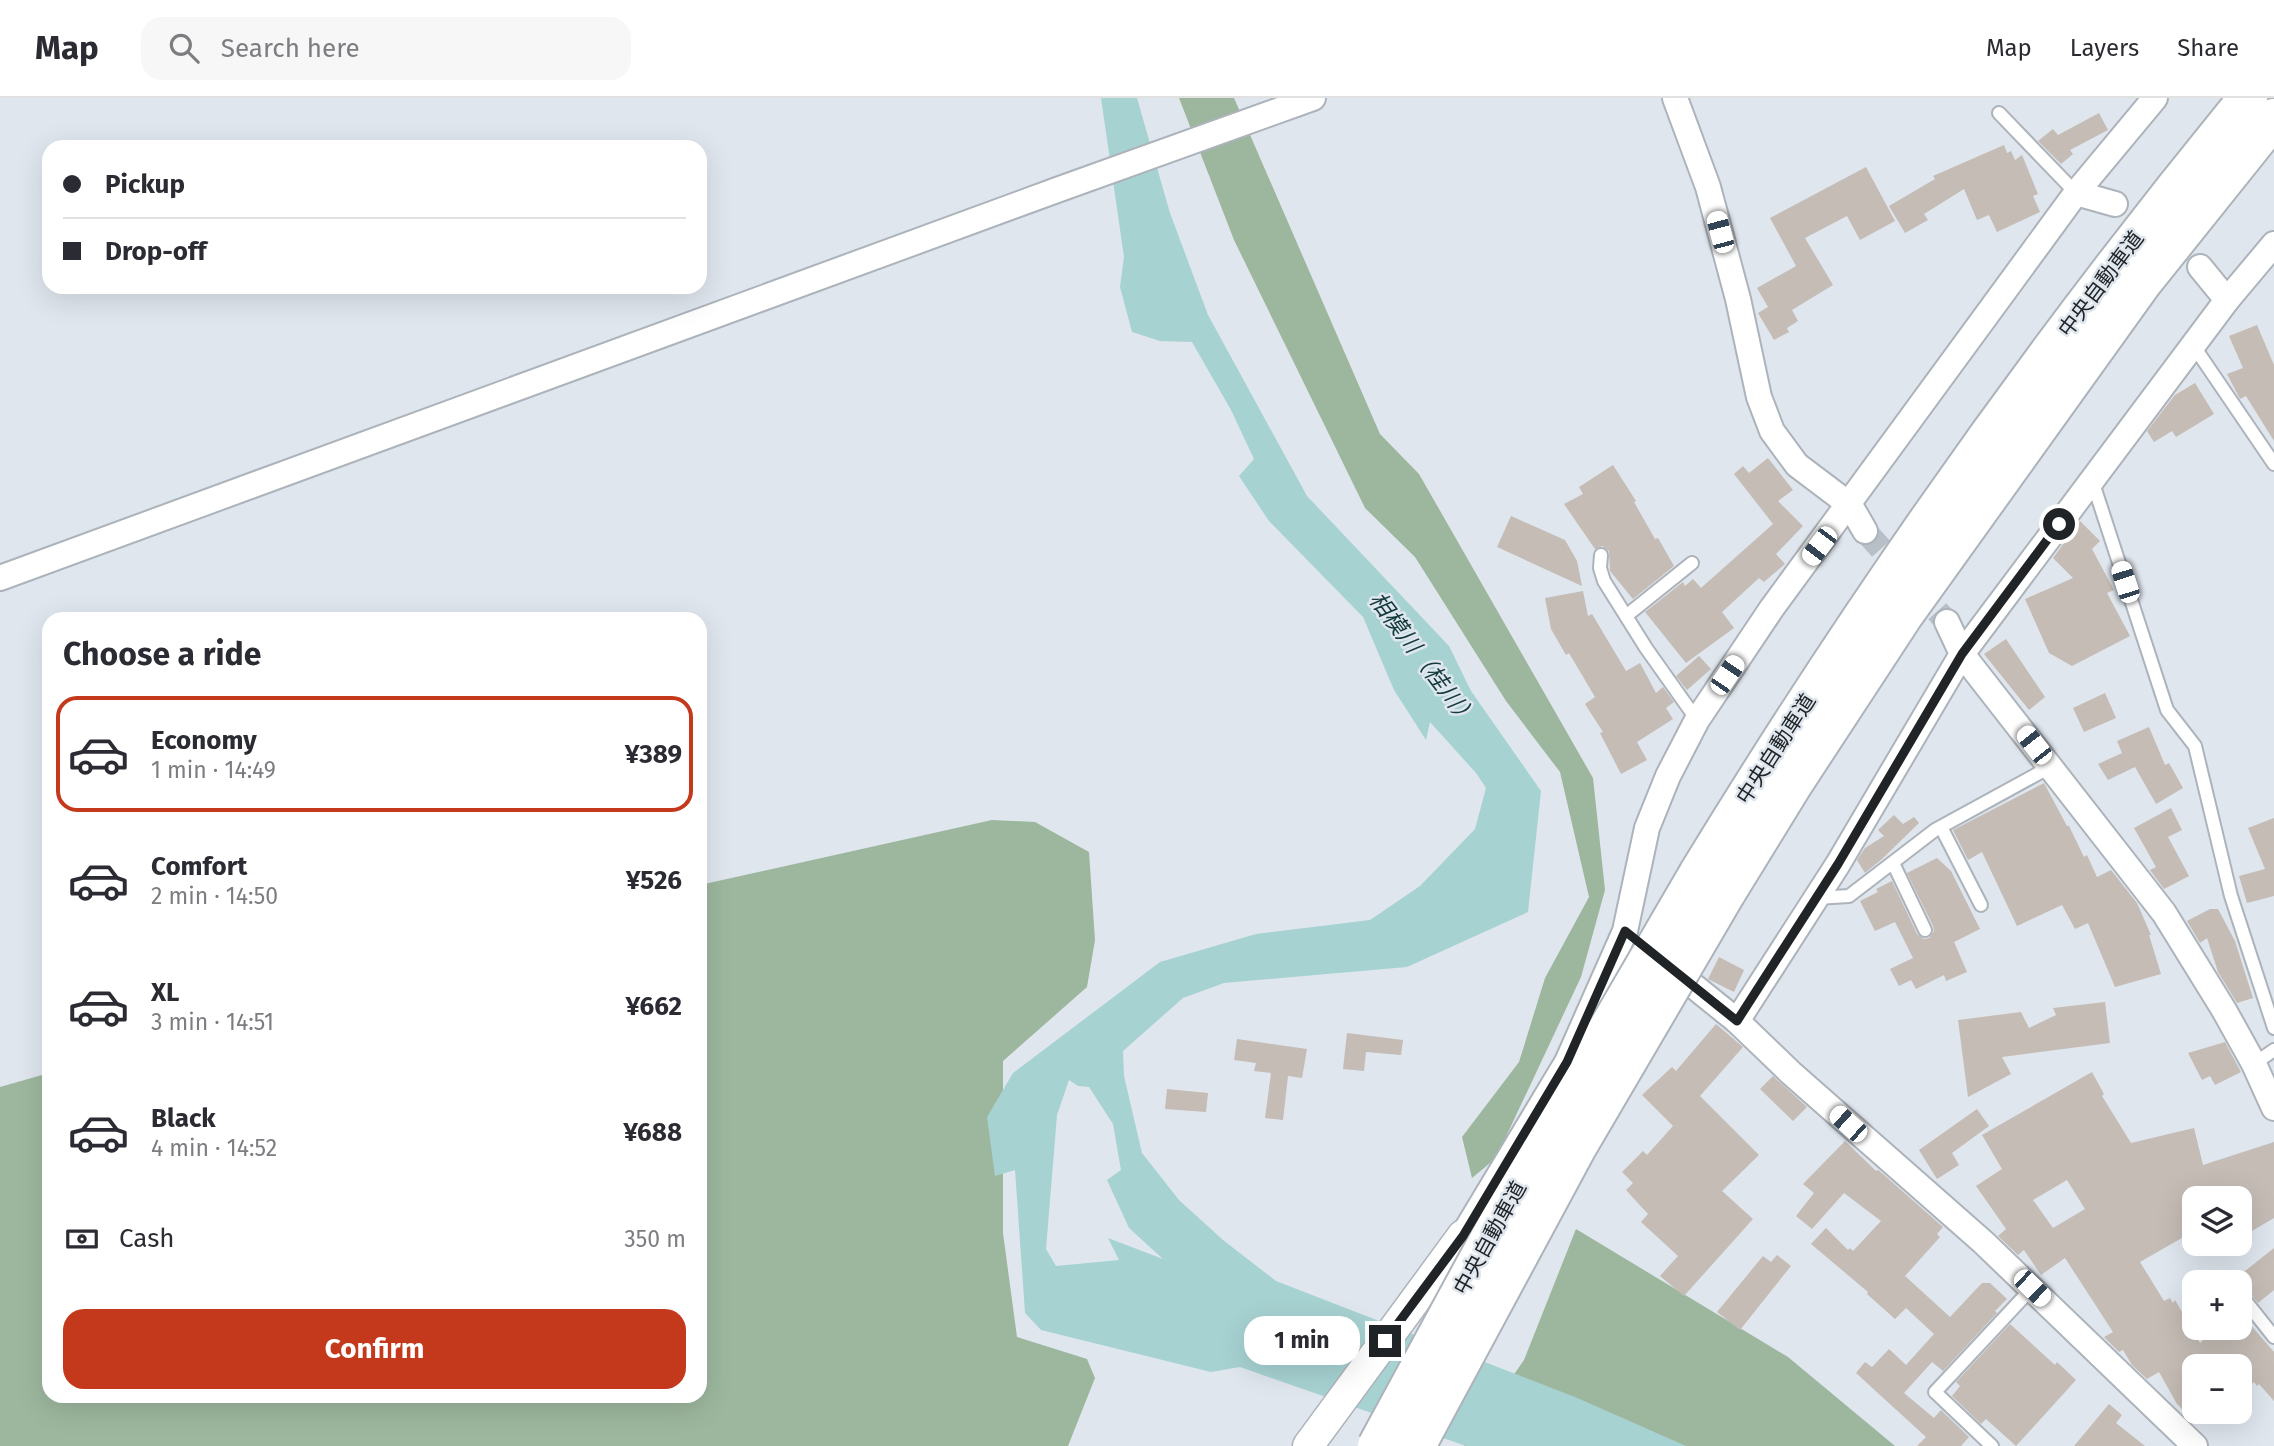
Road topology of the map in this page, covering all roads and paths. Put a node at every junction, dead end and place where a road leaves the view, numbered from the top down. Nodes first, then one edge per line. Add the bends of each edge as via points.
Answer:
1 (1312, 98) edge
2 (1675, 98) edge
3 (2155, 98) edge
4 (2245, 98) edge
5 (1999, 113) dead end
6 (2274, 118) edge
7 (2076, 193) junction
8 (2115, 204) dead end
9 (2274, 244) edge
10 (2200, 267) dead end
11 (2227, 300) junction
12 (2193, 345) junction
13 (2274, 464) edge
14 (2092, 480) junction
15 (1850, 505) junction
16 (1865, 530) tunnel mouth
17 (1601, 555) dead end
18 (1692, 562) dead end
19 (0, 578) edge
20 (1626, 616) junction
21 (1947, 622) tunnel mouth
22 (1962, 654) junction
23 (1697, 720) junction
24 (2050, 767) junction
25 (1941, 827) junction
26 (1893, 863) junction
27 (1712, 884) junction
28 (1816, 898) junction
29 (1981, 905) dead end
30 (1926, 930) dead end
31 (1625, 931) junction
32 (1737, 1021) junction
33 (2274, 1028) edge
34 (2264, 1057) edge
35 (2274, 1108) edge
36 (1463, 1236) joint
37 (2032, 1288) junction
38 (2252, 1309) edge
39 (2274, 1337) edge
40 (1308, 1446) edge
41 (1377, 1446) edge
42 (1416, 1446) edge
43 (1992, 1446) edge
44 (2195, 1446) edge

1 - 19 street
2 - 15 street via 1708,187 1759,397 1772,431 1797,465
3 - 7 street
4 - 27 highway, 中央自動車道 via 1969,462 1875,598 1778,744
5 - 7 lane
6 - 27 highway, 中央自動車道 via 2142,283 1926,582 1793,784
7 - 8 street
7 - 15 street
9 - 11 street
10 - 11 street
11 - 12 street
12 - 13 lane
12 - 14 street
14 - 22 street
14 - 33 lane via 2167,710 2195,746 2231,896
15 - 16 street
15 - 23 street via 1772,608
17 - 20 lane via 1604,581
18 - 20 lane
20 - 23 lane
21 - 22 street
22 - 24 street
22 - 28 street
23 - 31 street via 1647,828
24 - 25 lane
24 - 34 street via 2164,912 2224,1010
25 - 26 lane
25 - 29 lane
26 - 28 lane via 1849,896
26 - 30 lane
27 - 41 highway, 中央自動車道, bridge via 1547,1133
27 - 42 highway, 中央自動車道, bridge
28 - 32 street
31 - 32 street
31 - 36 street via 1567,1062
32 - 37 street
34 - 35 street
36 - 40 street
37 - 43 lane via 1935,1392
37 - 44 street
38 - 39 lane

